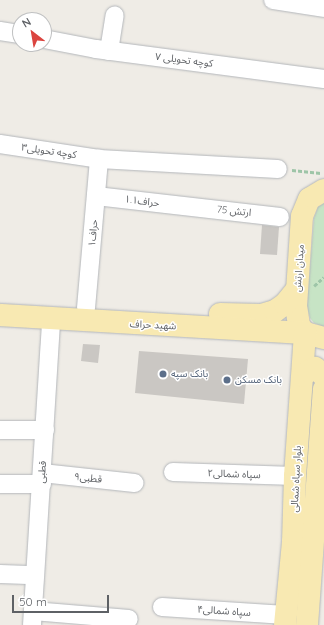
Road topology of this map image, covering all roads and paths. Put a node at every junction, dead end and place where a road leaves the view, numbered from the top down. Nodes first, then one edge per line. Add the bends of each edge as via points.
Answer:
1 (273, 0) edge
2 (324, 8) edge
3 (115, 15) dead end
4 (0, 30) edge
5 (12, 32) edge
6 (52, 40) edge
7 (109, 51) junction
8 (324, 79) edge
9 (0, 144) edge
10 (99, 158) junction
11 (278, 169) joint
12 (321, 191) edge
13 (96, 196) junction
14 (188, 206) joint
15 (280, 216) dead end
16 (297, 290) junction
17 (0, 302) edge
18 (86, 308) junction
19 (0, 315) edge
20 (50, 319) junction
21 (209, 320) junction
22 (315, 336) edge
23 (313, 376) edge
24 (324, 390) edge
25 (0, 430) edge
26 (45, 430) junction
27 (173, 472) dead end
28 (295, 476) junction
29 (42, 479) junction
30 (134, 482) dead end
31 (0, 484) edge
32 (0, 574) edge
33 (35, 575) junction
34 (162, 607) dead end
35 (32, 618) edge
36 (129, 619) dead end
37 (285, 620) edge
38 (307, 625) edge

1 - 2 street
3 - 7 street
4 - 5 street
6 - 7 street, کوچه تحویلی ۷
7 - 8 street, کوچه تحویلی ۷
9 - 10 street, کوچه تحویلی۳
10 - 11 street, کوچه تحویلی۳
10 - 13 street, حراف۱
11 - 12 path via 321,173
12 - 16 main road, میدان ارتش via 309,199 302,216
13 - 14 street, حراف۱.۱
13 - 18 street, حراف۱
14 - 15 street, 75 ارتش
16 - 21 main road via 275,311 261,315
16 - 22 main road, میدان ارتش via 296,316 299,326
17 - 18 main road
18 - 21 main road
19 - 20 main road, شهید حراف
20 - 21 main road, شهید حراف
20 - 26 street, قطبی
21 - 22 main road, شهید حراف
22 - 23 main road, بلوار سپاه شمالی
23 - 28 main road, بلوار سپاه شمالی
24 - 38 main road
25 - 26 street
26 - 29 street, قطبی
27 - 28 street, سپاه شمالی۲
28 - 37 main road, بلوار سپاه شمالی via 293,542
29 - 30 street, قطبی۹
29 - 31 street, قطبی۹
29 - 33 street, قطبی
32 - 33 street
33 - 35 street, قطبی
34 - 37 street, سپاه شمالی۴
35 - 36 street

